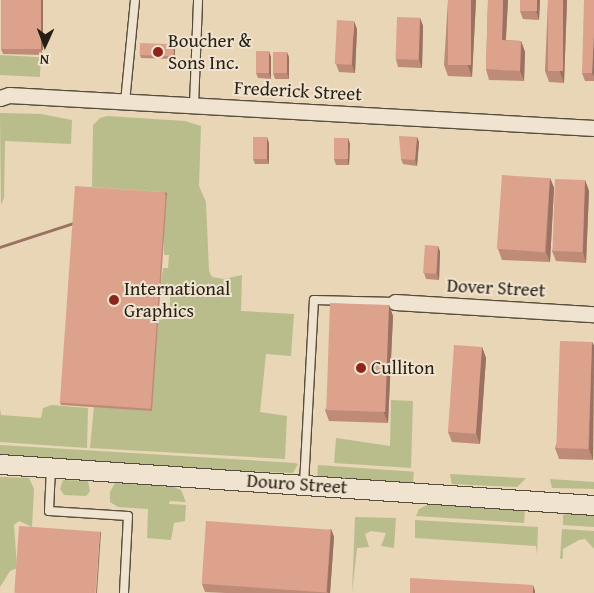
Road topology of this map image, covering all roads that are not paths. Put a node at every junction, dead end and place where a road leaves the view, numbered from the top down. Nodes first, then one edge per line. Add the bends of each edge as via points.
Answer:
1 (135, 0) edge
2 (198, 0) edge
3 (0, 98) edge
4 (125, 102) junction
5 (194, 106) junction
6 (594, 128) edge
7 (395, 302) joint
8 (594, 314) edge
9 (0, 464) edge
10 (51, 468) junction
11 (304, 485) junction
12 (594, 505) edge
13 (124, 593) edge

1 - 4 lane
2 - 5 lane
3 - 4 street, Frederick Street via 9,95
4 - 5 street, Frederick Street
5 - 6 street, Frederick Street
7 - 8 street, Dover Street
7 - 11 lane via 314,300
9 - 10 street, Douro Street
10 - 11 street, Douro Street
10 - 13 lane via 50,510 128,516
11 - 12 street, Douro Street

